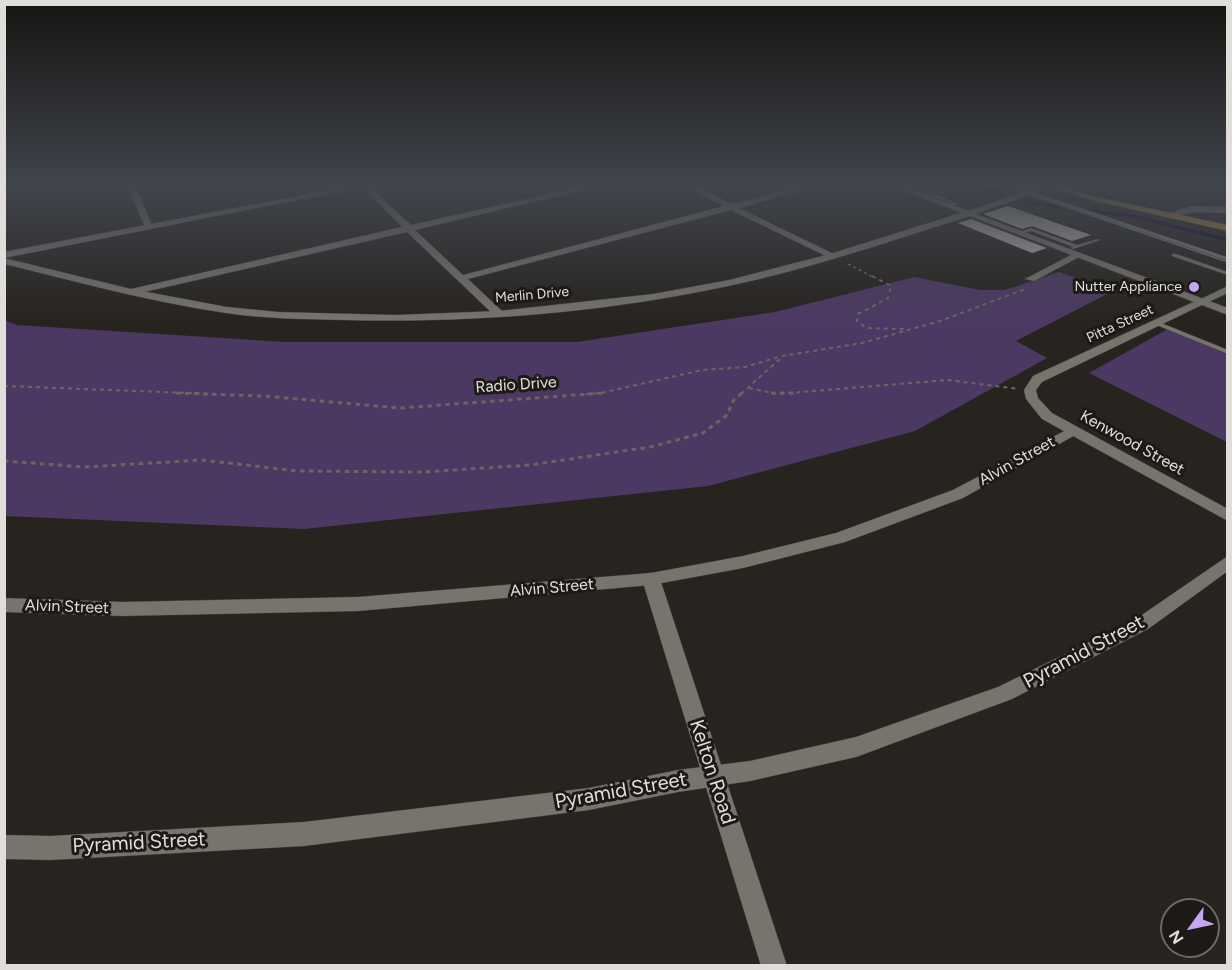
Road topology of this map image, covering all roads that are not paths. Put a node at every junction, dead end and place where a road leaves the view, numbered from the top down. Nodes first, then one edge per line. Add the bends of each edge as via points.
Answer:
1 (132, 230) edge
2 (399, 230) edge
3 (411, 230) edge
4 (644, 230) edge
5 (780, 230) edge
6 (913, 230) edge
7 (1013, 230) edge
8 (1027, 230) edge
9 (1033, 230) edge
10 (1020, 233) junction
11 (1098, 240) dead end
12 (1078, 251) junction
13 (4, 255) edge
14 (1174, 255) dead end
15 (833, 256) junction
16 (4, 261) edge
17 (1227, 274) edge
18 (462, 278) junction
19 (1030, 279) dead end
20 (1227, 289) edge
21 (131, 292) junction
22 (1200, 302) junction
23 (1227, 312) edge
24 (499, 314) junction
25 (1156, 323) junction
26 (1227, 352) edge
27 (1030, 390) joint
28 (1072, 431) junction
29 (1227, 516) edge
30 (1227, 562) edge
31 (651, 579) junction
32 (4, 605) edge
33 (713, 777) junction
34 (4, 847) edge
35 (774, 966) edge

1 - 13 street
2 - 21 street
3 - 18 street
4 - 18 street
5 - 15 street
6 - 15 street, Merlin Drive
7 - 10 street
8 - 10 lane
9 - 12 lane
10 - 12 street via 1066,251
11 - 12 lane
12 - 19 street
12 - 22 street
14 - 17 lane
15 - 24 street, Merlin Drive via 729,283 653,297
16 - 21 street, Merlin Drive
18 - 24 street
20 - 22 street, Pitta Street
21 - 24 street, Merlin Drive via 278,315 395,318
22 - 23 street
22 - 25 street, Pitta Street
25 - 26 lane
25 - 27 street, Pitta Street via 1037,380
27 - 28 street, Kenwood Street via 1037,407
28 - 29 street, Kenwood Street
28 - 31 street, Alvin Street via 958,494 839,538
30 - 33 street, Pyramid Street via 1142,624 1005,693 856,747
31 - 32 street, Alvin Street via 358,604 122,609
31 - 33 street, Kelton Road
33 - 34 street, Pyramid Street via 589,799 304,834 51,848
33 - 35 street, Kelton Road

